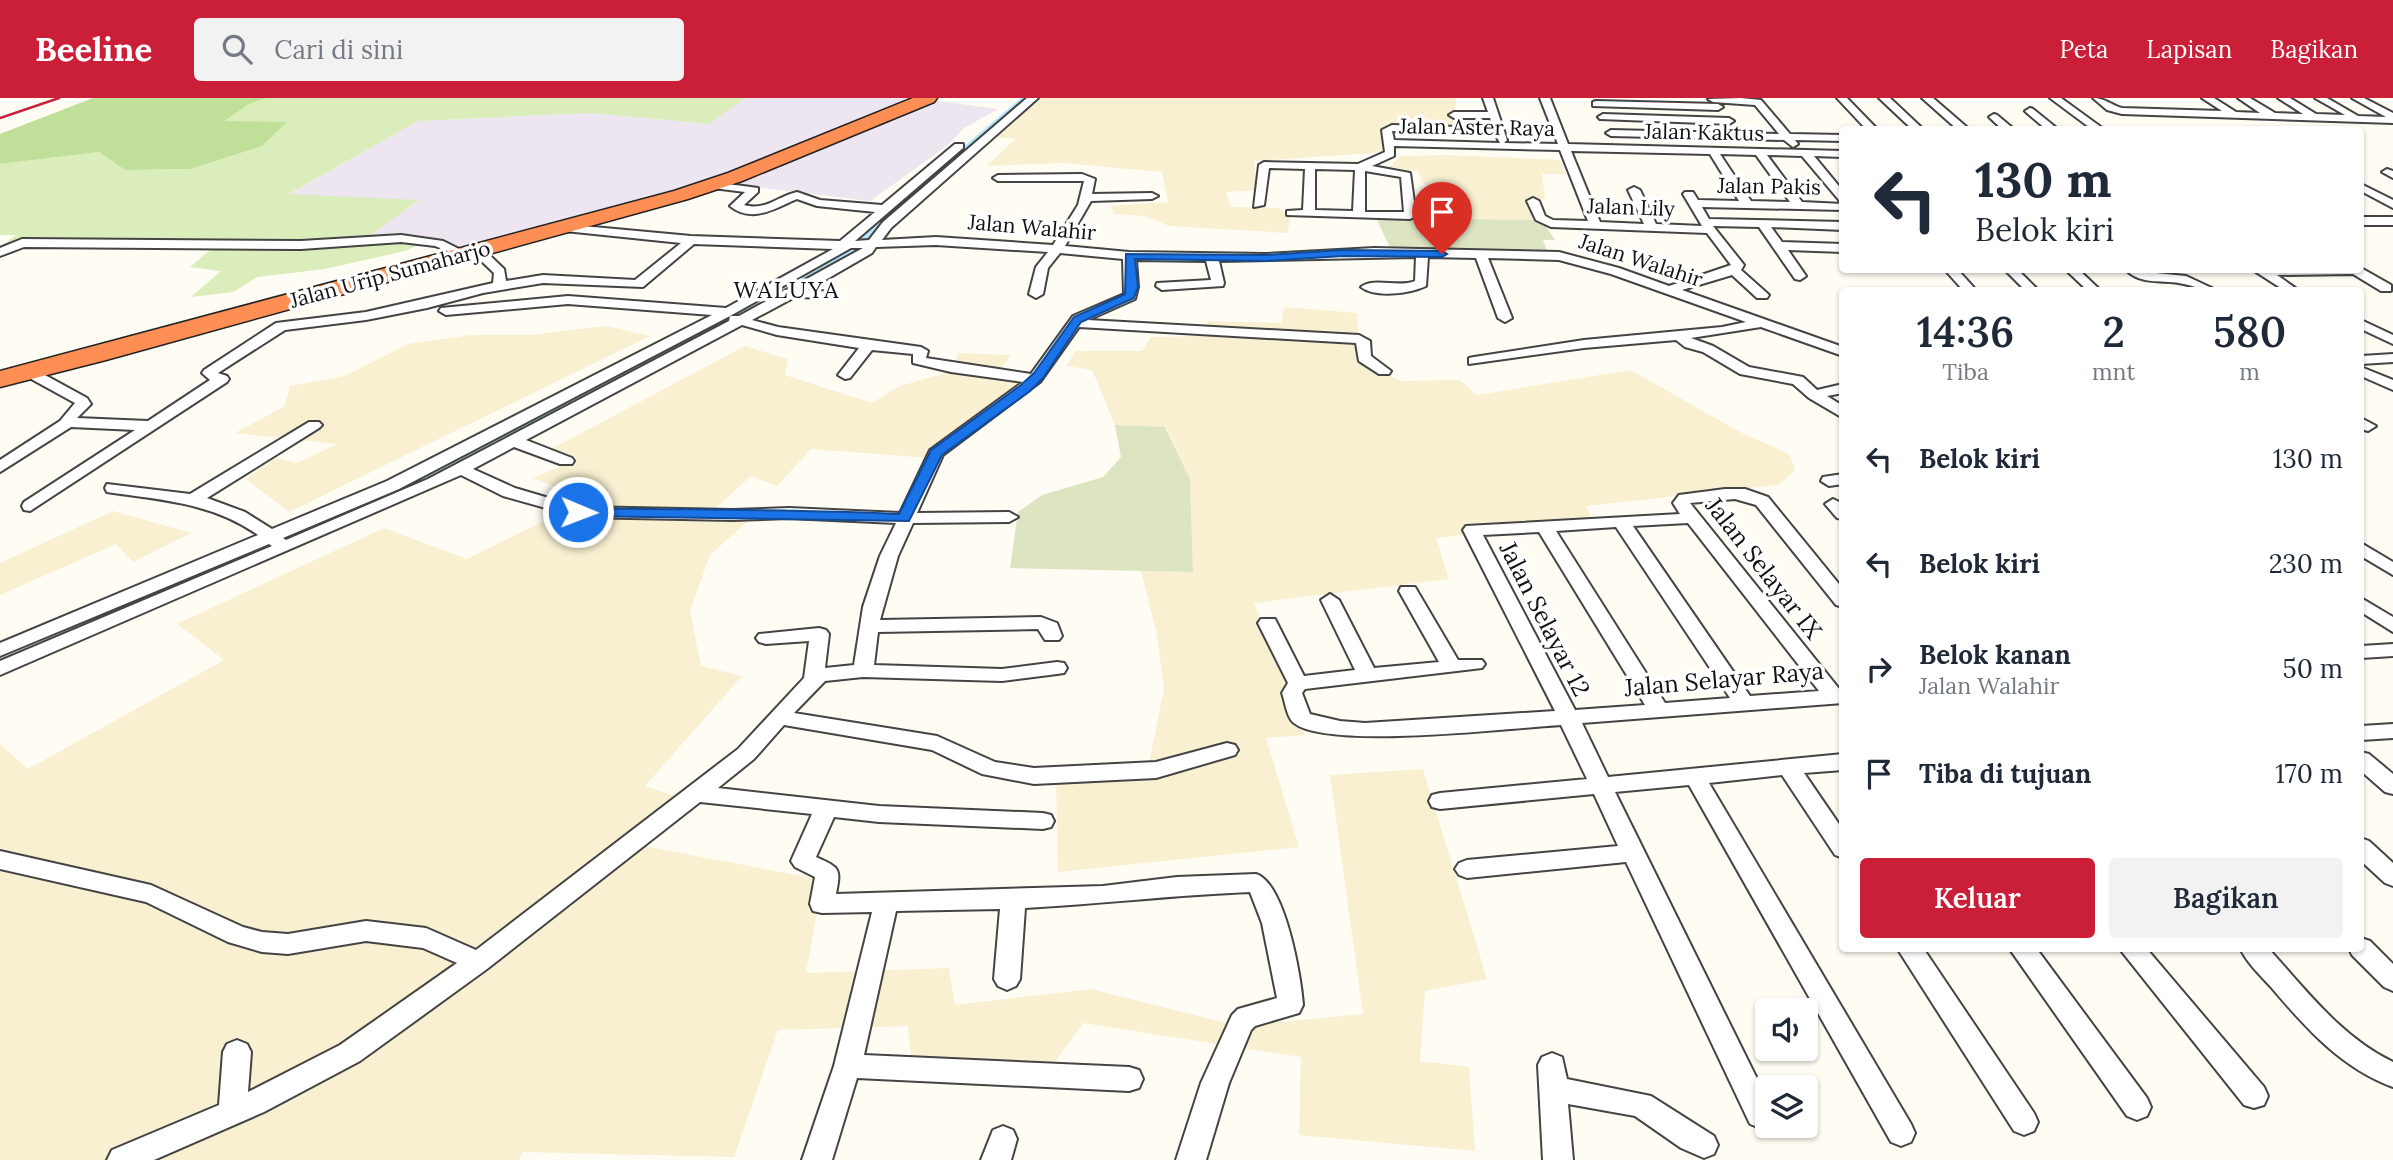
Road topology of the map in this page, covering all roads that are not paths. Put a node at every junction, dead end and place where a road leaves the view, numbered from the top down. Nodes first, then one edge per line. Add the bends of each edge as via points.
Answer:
1 (912, 98) edge
2 (928, 98) edge
3 (1033, 98) edge
4 (1488, 98) edge
5 (1545, 98) edge
6 (1842, 98) edge
7 (1884, 98) edge
8 (1927, 98) edge
9 (2055, 98) edge
10 (2098, 98) edge
11 (2135, 98) edge
12 (2169, 98) edge
13 (2207, 98) edge
14 (2243, 98) edge
15 (2283, 98) edge
16 (2320, 98) edge
17 (2357, 98) edge
18 (2369, 98) edge
19 (1595, 101) edge
20 (1714, 101) edge
21 (2393, 107) edge
22 (2376, 108) junction
23 (2030, 111) dead end
24 (2156, 112) junction
25 (2193, 113) junction
26 (1454, 115) dead end
27 (1494, 115) junction
28 (2234, 115) junction
29 (2271, 116) junction
30 (1603, 117) junction
31 (1994, 117) dead end
32 (2315, 117) junction
33 (2358, 118) junction
34 (2393, 118) edge
35 (1729, 121) junction
36 (1869, 126) edge
37 (1915, 126) edge
38 (1960, 126) edge
39 (2005, 126) edge
40 (2048, 126) edge
41 (2094, 126) edge
42 (1499, 131) junction
43 (1611, 132) junction
44 (1741, 136) junction
45 (1787, 137) junction
46 (1839, 138) edge
47 (1390, 143) junction
48 (959, 146) dead end
49 (1508, 146) junction
50 (1565, 148) junction
51 (1616, 149) junction
52 (1664, 150) junction
53 (1713, 151) junction
54 (1759, 152) junction
55 (1803, 153) junction
56 (1839, 154) edge
57 (773, 159) junction
58 (1517, 159) dead end
59 (1619, 162) dead end
60 (1674, 164) dead end
61 (1310, 165) junction
62 (1360, 167) junction
63 (998, 178) dead end
64 (713, 185) junction
65 (2364, 189) edge
66 (1634, 190) dead end
67 (1839, 194) edge
68 (1152, 196) dead end
69 (1086, 198) junction
70 (1533, 201) dead end
71 (898, 204) junction
72 (1747, 204) junction
73 (1258, 205) dead end
74 (2393, 205) edge
75 (1799, 206) junction
76 (1837, 207) edge
77 (1291, 213) dead end
78 (1309, 213) junction
79 (1359, 215) junction
80 (2364, 219) edge
81 (2393, 221) edge
82 (1763, 223) junction
83 (1839, 223) edge
84 (877, 224) junction
85 (1595, 225) junction
86 (1708, 226) junction
87 (565, 227) junction
88 (1652, 228) junction
89 (691, 240) junction
90 (872, 242) junction
91 (849, 244) junction
92 (1780, 246) junction
93 (1839, 247) edge
94 (1057, 249) junction
95 (466, 250) junction
96 (0, 252) edge
97 (1422, 254) junction
98 (1481, 255) junction
99 (1129, 256) junction
100 (1212, 258) junction
101 (1734, 270) junction
102 (1954, 273) edge
103 (2014, 273) edge
104 (2075, 273) edge
105 (2141, 273) edge
106 (2264, 273) edge
107 (2360, 273) edge
108 (1800, 276) dead end
109 (499, 286) junction
110 (1162, 286) dead end
111 (1367, 287) dead end
112 (1967, 287) edge
113 (2029, 287) edge
114 (2091, 287) edge
115 (2203, 287) edge
116 (2287, 287) edge
117 (2386, 288) dead end
118 (1670, 290) junction
119 (794, 292) junction
120 (1036, 294) dead end
121 (826, 295) dead end
122 (1762, 295) dead end
123 (261, 310) junction
124 (446, 311) dead end
125 (730, 317) junction
126 (1505, 318) dead end
127 (1075, 323) junction
128 (1762, 323) junction
129 (281, 326) junction
130 (2364, 326) edge
131 (1679, 336) junction
132 (2393, 340) edge
133 (868, 345) junction
134 (1839, 351) edge
135 (2393, 358) edge
136 (2364, 360) edge
137 (1474, 361) dead end
138 (0, 371) edge
139 (1384, 371) dead end
140 (29, 372) junction
141 (2364, 372) edge
142 (845, 375) dead end
143 (0, 379) edge
144 (1035, 379) junction
145 (2393, 386) edge
146 (1839, 389) edge
147 (1814, 395) junction
148 (1839, 410) edge
149 (68, 422) junction
150 (314, 425) dead end
151 (151, 426) junction
152 (513, 441) junction
153 (566, 461) dead end
154 (0, 467) edge
155 (460, 469) junction
156 (113, 488) dead end
157 (193, 499) junction
158 (30, 506) dead end
159 (1009, 517) dead end
160 (904, 518) junction
161 (1693, 518) junction
162 (1621, 522) junction
163 (1544, 525) junction
164 (279, 543) junction
165 (2364, 550) edge
166 (2393, 570) edge
167 (1408, 591) dead end
168 (1839, 596) edge
169 (1330, 600) dead end
170 (2364, 606) edge
171 (1268, 623) dead end
172 (870, 626) junction
173 (2393, 626) edge
174 (1052, 636) dead end
175 (766, 638) dead end
176 (0, 650) edge
177 (2393, 650) edge
178 (2364, 652) edge
179 (1475, 664) dead end
180 (1452, 667) junction
181 (1057, 668) dead end
182 (0, 669) edge
183 (863, 671) junction
184 (1367, 675) junction
185 (814, 679) junction
186 (1297, 683) junction
187 (1838, 696) edge
188 (1745, 704) junction
189 (1659, 711) junction
190 (781, 718) junction
191 (1569, 719) junction
192 (2393, 731) edge
193 (2364, 733) edge
194 (1227, 750) dead end
195 (2364, 761) edge
196 (1839, 762) edge
197 (1788, 767) junction
198 (1694, 775) junction
199 (1600, 785) junction
200 (2393, 786) edge
201 (695, 793) junction
202 (1440, 801) dead end
203 (826, 809) junction
204 (1043, 821) dead end
205 (1839, 841) edge
206 (2364, 850) edge
207 (1634, 853) junction
208 (0, 860) edge
209 (1467, 869) dead end
210 (2393, 877) edge
211 (1013, 899) junction
212 (886, 903) junction
213 (2364, 951) edge
214 (1912, 952) edge
215 (2024, 952) edge
216 (2134, 952) edge
217 (2256, 952) edge
218 (478, 962) junction
219 (1007, 979) dead end
220 (2393, 980) edge
221 (237, 1052) dead end
222 (848, 1066) junction
223 (2393, 1075) edge
224 (1129, 1079) dead end
225 (2254, 1096) dead end
226 (1755, 1105) edge
227 (2137, 1107) dead end
228 (233, 1111) junction
229 (2024, 1122) dead end
230 (1901, 1133) dead end
231 (1704, 1144) dead end
232 (122, 1160) edge
233 (817, 1160) edge
234 (1191, 1160) edge
235 (1559, 1160) edge

1 - 57 highway
2 - 57 highway
3 - 71 street
4 - 27 street
5 - 50 street
6 - 36 street
7 - 37 street
8 - 38 street
9 - 41 street
10 - 24 street via 2122,111
11 - 24 street
12 - 25 street
13 - 28 street
14 - 29 street
15 - 32 street
16 - 33 street
17 - 22 street
18 - 21 street
19 - 20 street
19 - 30 street
20 - 35 street
20 - 45 street via 1758,102
21 - 22 street
22 - 34 street
23 - 40 street
24 - 25 street
25 - 28 street
26 - 27 street
27 - 42 street
28 - 29 street
29 - 32 street
30 - 35 street
30 - 43 street
31 - 39 street
32 - 33 street
33 - 34 street
35 - 44 street
42 - 47 street via 1392,128 1387,130
42 - 49 street
43 - 44 street
43 - 51 street
44 - 45 street
45 - 46 street
45 - 55 street
47 - 49 street, Jalan Aster Raya
47 - 62 street, Jalan Aster Raya via 1390,154
48 - 71 street
49 - 50 street, Jalan Aster Raya
49 - 58 street
50 - 51 street, Jalan Kaktus
50 - 85 street
51 - 52 street, Jalan Kaktus
51 - 59 street
52 - 53 street, Jalan Kaktus
52 - 60 street
53 - 54 street, Jalan Kaktus
53 - 72 street
54 - 55 street, Jalan Kaktus
54 - 75 street
55 - 56 street, Jalan Kaktus
55 - 67 street
57 - 64 highway, Jalan Urip Sumaharjo
57 - 95 highway, Jalan Urip Sumaharjo
61 - 62 street
61 - 73 street via 1262,166
61 - 78 street
62 - 79 street
62 - 79 street via 1406,175 1411,214
63 - 69 street via 1088,177
64 - 71 street via 754,190 738,208 767,210 790,196 818,203
64 - 87 highway, Jalan Urip Sumaharjo
65 - 74 street
66 - 88 street
68 - 69 street
69 - 94 street
70 - 85 street, Jalan Lily via 1540,218 1551,223
71 - 84 street
71 - 84 street
72 - 75 street, Jalan Pakis
72 - 86 street, Jalan Pakis via 1692,199
75 - 76 street, Jalan Pakis
77 - 78 street
78 - 79 street
80 - 81 street
82 - 83 street, Jalan Lily
82 - 86 street, Jalan Lily
82 - 92 street
84 - 90 street
84 - 91 street
85 - 88 street, Jalan Lily
86 - 88 street, Jalan Lily
86 - 101 street via 1738,265
87 - 89 street, Jalan Walahir
87 - 95 highway, Jalan Urip Sumaharjo
89 - 91 street, Jalan Walahir
89 - 109 street via 638,284 543,279
90 - 91 street, Jalan Walahir
90 - 94 street, Jalan Walahir
90 - 119 street via 868,250
91 - 125 street
92 - 93 street
92 - 108 street
94 - 99 street, Jalan Walahir
94 - 120 street via 1042,267
95 - 96 street via 398,240 304,245 22,243
95 - 109 street via 500,272
95 - 123 highway, Jalan Urip Sumaharjo
95 - 138 highway, Jalan Urip Sumaharjo
97 - 98 street, Jalan Walahir
97 - 100 street, Jalan Walahir
97 - 111 street via 1419,285
98 - 118 street, Jalan Walahir via 1572,258
98 - 126 street
99 - 100 street, Jalan Walahir
99 - 127 street via 1130,296
100 - 110 street via 1218,283
101 - 118 street
101 - 122 street
102 - 112 street
103 - 113 street
104 - 114 street
105 - 115 street
106 - 116 street
107 - 117 street
109 - 129 street via 403,309
118 - 128 street, Jalan Walahir
119 - 121 street
119 - 125 street
123 - 129 street
123 - 140 highway, Jalan Urip Sumaharjo
124 - 125 street via 568,300
125 - 133 street via 777,331
125 - 152 street
125 - 164 street
127 - 139 street via 1359,339 1364,358
127 - 144 street
128 - 131 street
128 - 134 street, Jalan Walahir
129 - 151 street via 209,373 223,378
130 - 132 street
131 - 137 street via 1584,344
131 - 147 street via 1745,371 1798,380
133 - 142 street
133 - 144 street via 920,351 918,360 951,368
135 - 136 street
140 - 143 highway, Jalan Urip Sumaharjo
140 - 149 street via 82,401
141 - 145 street
144 - 160 street via 936,453
146 - 147 street
147 - 148 street
149 - 151 street
149 - 154 street
150 - 157 street
151 - 158 street
152 - 153 street
152 - 155 street
155 - 160 street via 509,492 578,512
155 - 164 street via 385,506
156 - 157 street
157 - 164 street via 239,515
159 - 160 street
160 - 172 street via 872,607
161 - 162 street
161 - 168 street, Jalan Selayar IX via 1681,503 1685,499 1754,496
161 - 187 street, Jalan Selayar IX
162 - 163 street
162 - 188 street
163 - 189 street
163 - 191 street, Jalan Selayar 12 via 1472,530
164 - 176 street
164 - 182 street
165 - 166 street
167 - 180 street
169 - 184 street
170 - 173 street
171 - 186 street
172 - 174 street via 1041,623 1048,624
172 - 183 street
175 - 185 street via 819,634
177 - 178 street
179 - 180 street
180 - 184 street
181 - 183 street via 1002,676
183 - 185 street
184 - 186 street
185 - 190 street
186 - 191 street, Jalan Selayar Raya via 1292,693 1301,718 1332,726 1376,729
187 - 188 street, Jalan Selayar Raya
188 - 189 street, Jalan Selayar Raya
189 - 191 street, Jalan Selayar Raya
190 - 194 street via 937,743 990,769 1034,776 1156,770
190 - 201 street via 746,754
191 - 199 street
192 - 193 street
195 - 200 street
196 - 197 street
197 - 198 street
197 - 205 street
198 - 199 street
198 - 230 street
199 - 202 street
199 - 207 street
201 - 203 street
201 - 218 street
203 - 204 street
203 - 212 street via 803,862 828,873 822,904
206 - 210 street
207 - 209 street
207 - 226 street
208 - 218 street via 151,894 237,936 262,942 288,944 354,932 382,932 426,938
211 - 212 street
211 - 219 street
211 - 234 street via 1250,881 1261,888 1274,923 1290,1006 1247,1017 1241,1023 1215,1083
212 - 222 street
213 - 220 street
214 - 229 street
215 - 227 street
216 - 225 street
217 - 223 street via 2340,1043 2370,1066
218 - 228 street via 349,1053
221 - 228 street
222 - 224 street
222 - 233 street
228 - 232 street
231 - 235 street via 1641,1105 1553,1077

